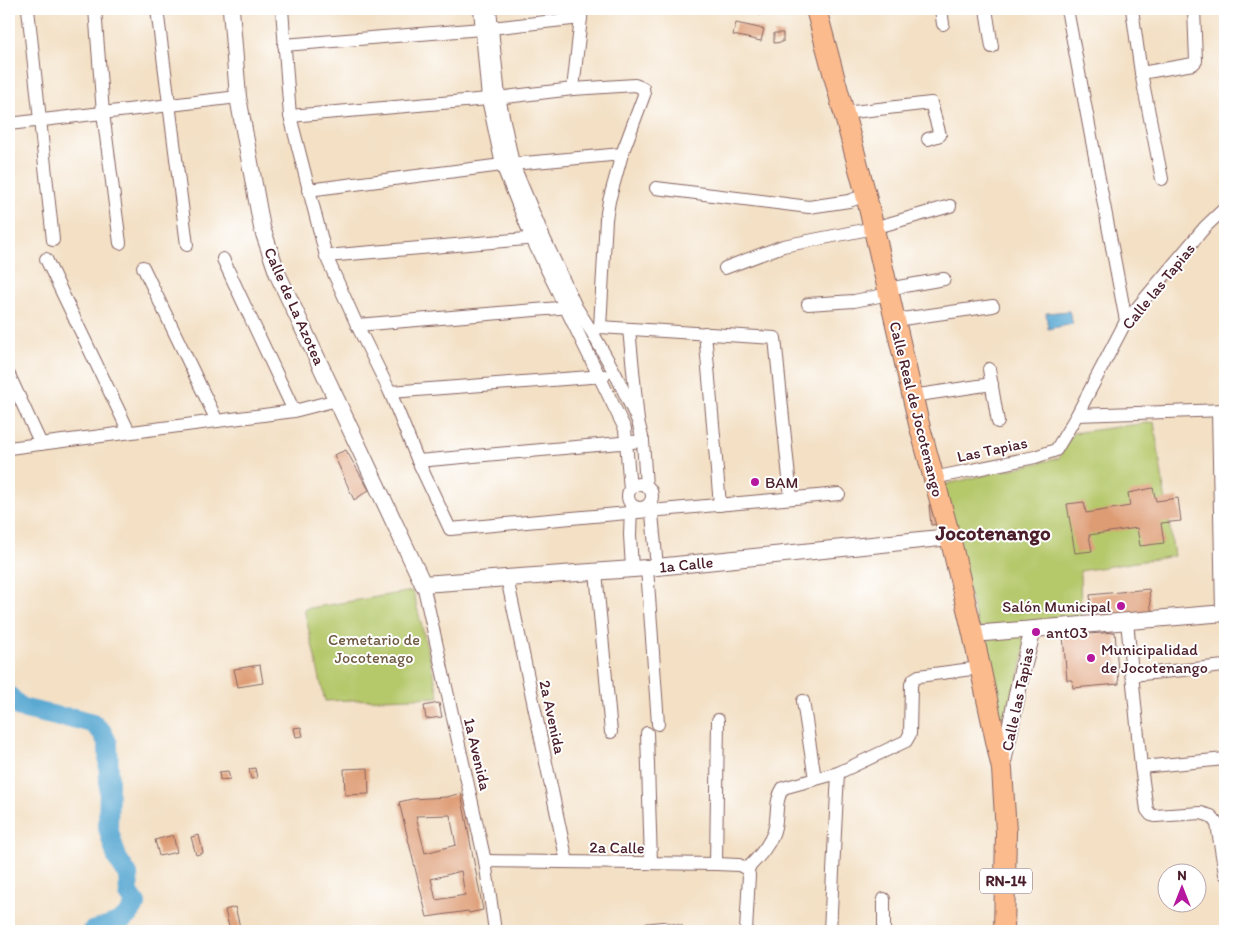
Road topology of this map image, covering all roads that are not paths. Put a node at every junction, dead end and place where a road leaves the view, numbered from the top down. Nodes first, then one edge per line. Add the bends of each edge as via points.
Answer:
1 (28, 9) edge
2 (95, 9) edge
3 (157, 9) edge
4 (231, 9) edge
5 (282, 9) edge
6 (480, 9) edge
7 (490, 9) edge
8 (816, 9) edge
9 (941, 9) edge
10 (986, 9) edge
11 (1067, 9) edge
12 (1132, 9) edge
13 (1194, 9) edge
14 (581, 13) edge
15 (944, 24) dead end
16 (487, 28) junction
17 (284, 45) junction
18 (992, 47) dead end
19 (1141, 73) junction
20 (573, 89) junction
21 (238, 97) junction
22 (493, 98) junction
23 (169, 105) junction
24 (103, 113) junction
25 (844, 113) junction
26 (290, 116) junction
27 (40, 120) junction
28 (9, 124) edge
29 (928, 139) dead end
30 (622, 154) junction
31 (507, 165) junction
32 (1162, 179) dead end
33 (656, 188) dead end
34 (308, 190) junction
35 (866, 195) junction
36 (950, 206) dead end
37 (1223, 213) edge
38 (874, 228) junction
39 (538, 238) junction
40 (53, 240) dead end
41 (120, 243) dead end
42 (187, 245) dead end
43 (326, 256) junction
44 (46, 259) dead end
45 (223, 259) dead end
46 (142, 267) dead end
47 (725, 268) dead end
48 (944, 278) dead end
49 (888, 291) junction
50 (808, 304) dead end
51 (993, 306) dead end
52 (571, 307) junction
53 (894, 320) junction
54 (1126, 321) junction
55 (357, 325) junction
56 (629, 329) junction
57 (596, 330) junction
58 (704, 333) junction
59 (989, 369) dead end
60 (9, 375) edge
61 (616, 375) junction
62 (598, 376) junction
63 (992, 384) junction
64 (390, 392) junction
65 (912, 396) junction
66 (337, 400) junction
67 (1221, 410) edge
68 (294, 411) junction
69 (1076, 415) junction
70 (217, 421) junction
71 (638, 421) junction
72 (998, 422) dead end
73 (129, 432) junction
74 (642, 441) junction
75 (627, 442) junction
76 (41, 444) junction
77 (9, 448) edge
78 (1056, 450) joint
79 (418, 461) junction
80 (934, 478) junction
81 (646, 486) junction
82 (630, 490) junction
83 (839, 494) dead end
84 (791, 498) junction
85 (720, 505) junction
86 (652, 506) junction
87 (630, 508) junction
88 (950, 537) junction
89 (414, 565) junction
90 (645, 568) junction
91 (596, 572) junction
92 (507, 578) junction
93 (461, 581) junction
94 (423, 584) junction
95 (1223, 613) edge
96 (1127, 622) junction
97 (1033, 630) junction
98 (973, 634) junction
99 (1225, 666) edge
100 (979, 668) junction
101 (1131, 675) junction
102 (803, 701) dead end
103 (718, 720) dead end
104 (658, 724) dead end
105 (611, 732) dead end
106 (647, 733) dead end
107 (1225, 759) edge
108 (1141, 767) junction
109 (1002, 769) junction
110 (838, 773) junction
111 (815, 779) junction
112 (486, 861) junction
113 (567, 862) junction
114 (651, 863) junction
115 (716, 864) junction
116 (747, 869) junction
117 (1225, 874) edge
118 (884, 899) dead end
119 (495, 931) edge
120 (634, 931) edge
121 (678, 931) edge
122 (746, 931) edge
123 (830, 931) edge
124 (884, 931) edge
125 (1004, 931) edge

1 - 27 street
2 - 24 street
3 - 23 street
4 - 21 street, Calle de La Azotea
5 - 17 street
6 - 16 street
7 - 16 street
8 - 25 main road, Calle Real de Jocotenango
9 - 15 street
10 - 18 street
11 - 54 street
12 - 19 street
13 - 19 street via 1196,60 1193,64
14 - 16 street
14 - 20 street
16 - 17 street
16 - 22 street
17 - 26 street
19 - 32 street
20 - 22 street
20 - 30 street via 642,88 644,94
21 - 23 street
21 - 66 street, Calle de La Azotea via 262,228 278,275
22 - 26 street
22 - 31 street
23 - 24 street
23 - 42 street
24 - 27 street
24 - 41 street
25 - 29 street via 931,103 940,135
25 - 35 main road, Calle Real de Jocotenango
26 - 34 street
27 - 28 street
27 - 40 street
30 - 31 street
30 - 57 street via 606,219
31 - 34 street
31 - 39 street
33 - 35 street via 809,208 849,202
34 - 43 street
35 - 38 main road, Calle Real de Jocotenango
36 - 38 street
37 - 54 street, Calle las Tapias via 1205,227
38 - 47 street via 783,246
38 - 49 main road, Calle Real de Jocotenango
39 - 43 street
39 - 52 street
43 - 55 street
44 - 73 street
45 - 68 street
46 - 70 street
48 - 49 street
49 - 50 street via 854,301
49 - 53 main road, Calle Real de Jocotenango
51 - 53 street
52 - 55 street
52 - 57 street
52 - 62 street
53 - 65 main road, Calle Real de Jocotenango
54 - 69 street, Calle las Tapias
55 - 64 street
56 - 57 street
56 - 58 street
56 - 71 street
57 - 61 street
58 - 84 street via 775,338
58 - 85 street
59 - 63 street
60 - 76 street
61 - 62 street
61 - 71 street
62 - 64 street
62 - 75 street via 625,429
63 - 65 street
63 - 72 street
64 - 79 street
65 - 80 main road, Calle Real de Jocotenango
66 - 68 street
66 - 89 street, Calle de La Azotea
67 - 69 street
67 - 95 street
68 - 70 street
69 - 78 street, Calle las Tapias
70 - 73 street
71 - 74 street
73 - 76 street
74 - 75 street
74 - 81 street
75 - 79 street
75 - 82 street
76 - 77 street
78 - 80 street, Las Tapias
79 - 87 street via 452,530
80 - 88 main road, Calle Real de Jocotenango
81 - 82 street via 639,484
81 - 86 street via 652,494
82 - 87 street
83 - 84 street
84 - 85 street
85 - 86 street
86 - 87 street
86 - 90 street
87 - 90 street
88 - 90 street, 1a Calle
88 - 98 main road, Calle Real de Jocotenango
89 - 93 street
89 - 94 street, Calle de La Azotea
90 - 91 street, 1a Calle
90 - 104 street
91 - 92 street, 1a Calle
91 - 105 street
92 - 93 street, 1a Calle
92 - 113 street, 2a Avenida
93 - 94 street, 1a Calle
94 - 112 street, 1a Avenida
95 - 96 street
96 - 97 street
96 - 101 street
97 - 98 street
97 - 109 street, Calle las Tapias
98 - 100 main road, Calle Real de Jocotenango
99 - 101 street
100 - 109 main road, Calle Real de Jocotenango
100 - 110 street via 914,679 911,684 910,734 906,741
101 - 108 street
102 - 111 street
103 - 115 street
106 - 114 street
107 - 108 street
108 - 117 street via 1147,810 1151,815 1201,813 1214,819
109 - 125 main road, Calle Real de Jocotenango / RN-14 via 1006,832
110 - 111 street
110 - 123 street
111 - 116 street via 783,788 778,794 775,828 758,858
112 - 113 street, 2a Calle
112 - 119 street, 1a Avenida
113 - 114 street, 2a Calle
114 - 115 street, 2a Calle
115 - 116 street, 2a Calle via 739,865
116 - 122 street
118 - 124 street
120 - 121 street via 664,928

